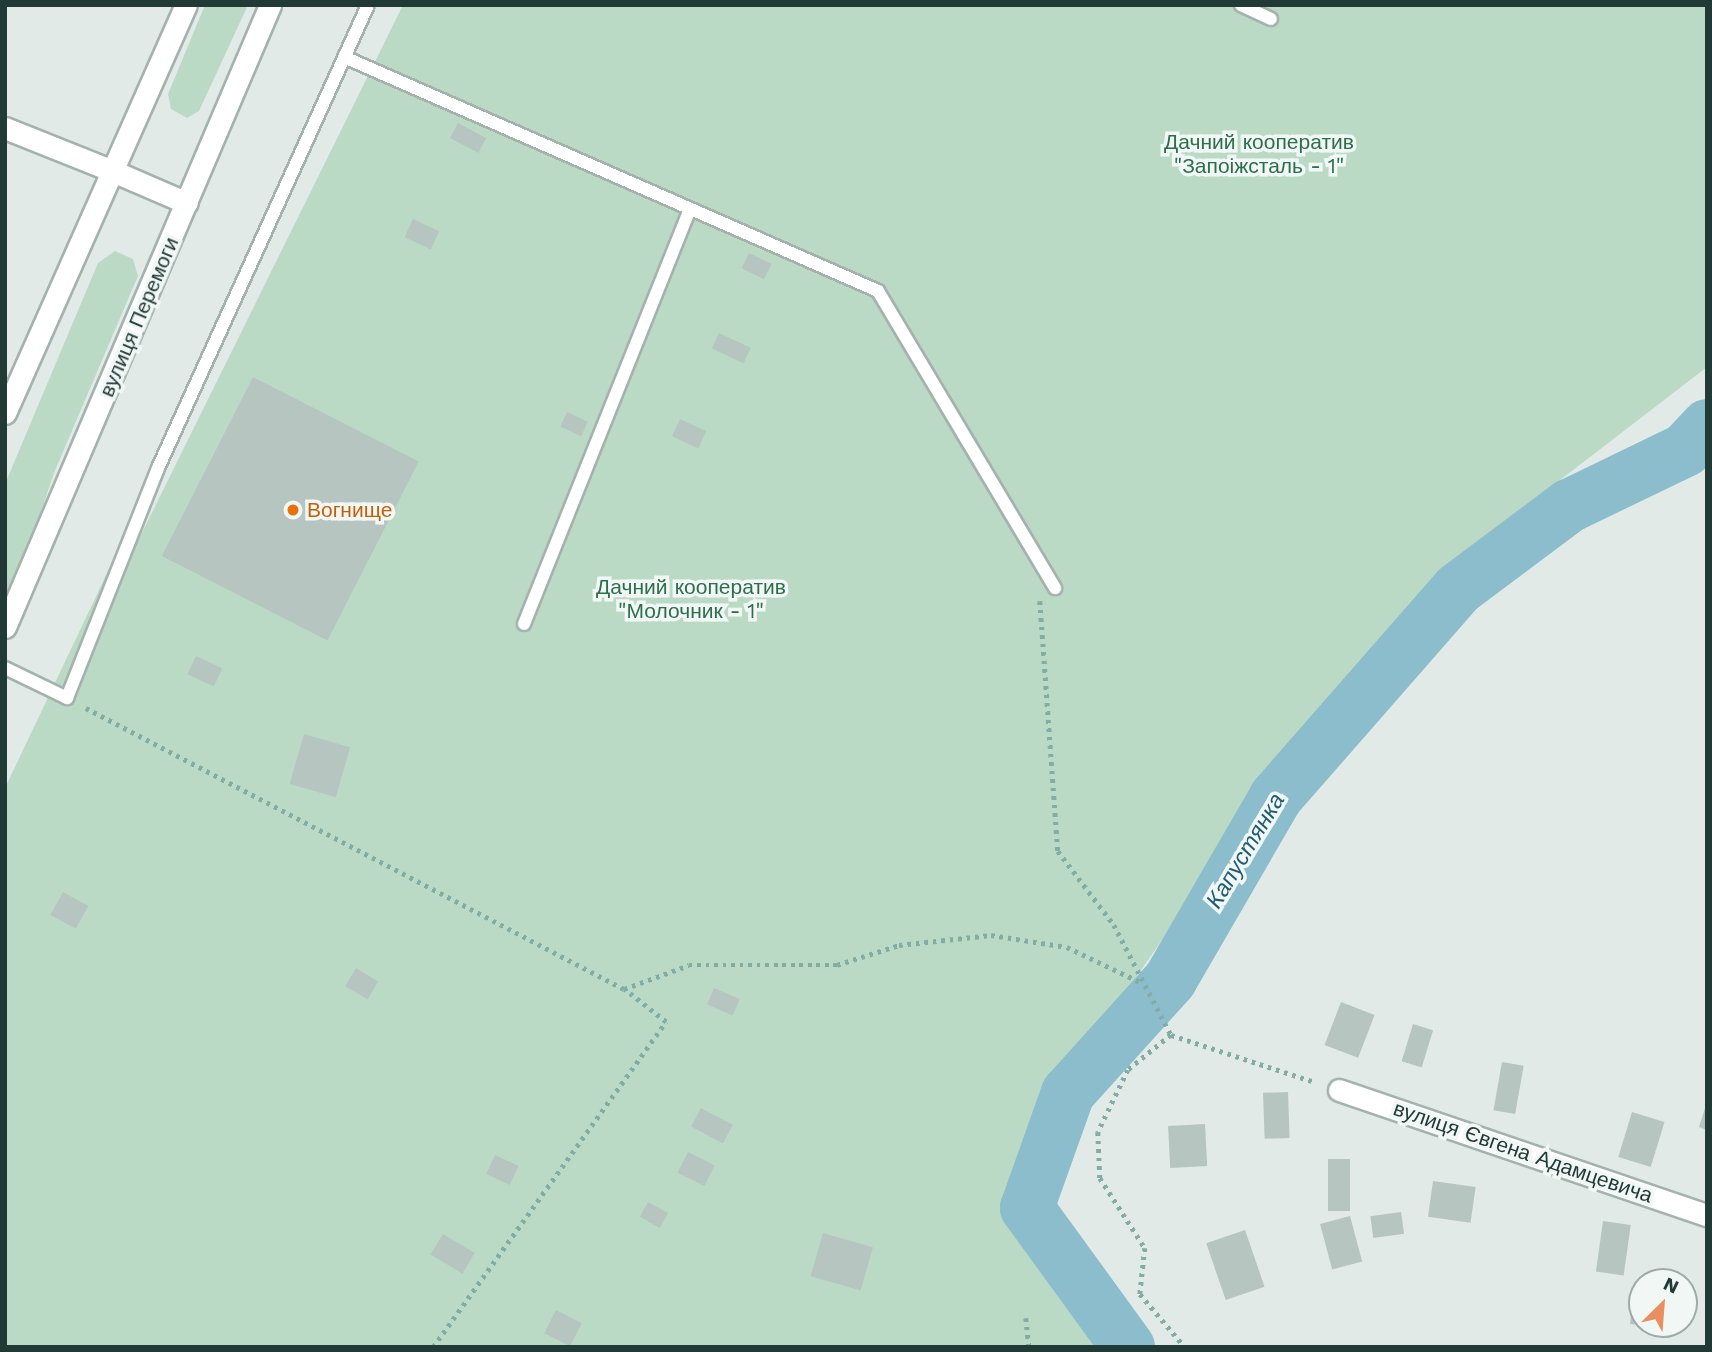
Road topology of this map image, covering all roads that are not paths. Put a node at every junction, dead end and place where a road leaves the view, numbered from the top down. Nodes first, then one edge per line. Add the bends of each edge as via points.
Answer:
1 (186, 5) edge
2 (270, 5) edge
3 (368, 5) edge
4 (1241, 5) edge
5 (1271, 19) dead end
6 (344, 57) junction
7 (5, 128) edge
8 (115, 172) junction
9 (187, 203) junction
10 (691, 209) junction
11 (7, 405) edge
12 (1055, 589) road end
13 (524, 624) dead end
14 (5, 627) edge
15 (5, 668) edge
16 (1339, 1090) road end
17 (1707, 1215) edge

1 - 8 main road
2 - 9 main road, вулиця Перемоги
3 - 6 lane
4 - 5 lane
6 - 10 lane
6 - 15 lane via 158,468 66,698
7 - 8 main road
8 - 9 main road
8 - 11 main road
9 - 14 main road, вулиця Перемоги
10 - 12 lane via 878,290
10 - 13 lane
16 - 17 main road, вулиця Євгена Адамцевича

